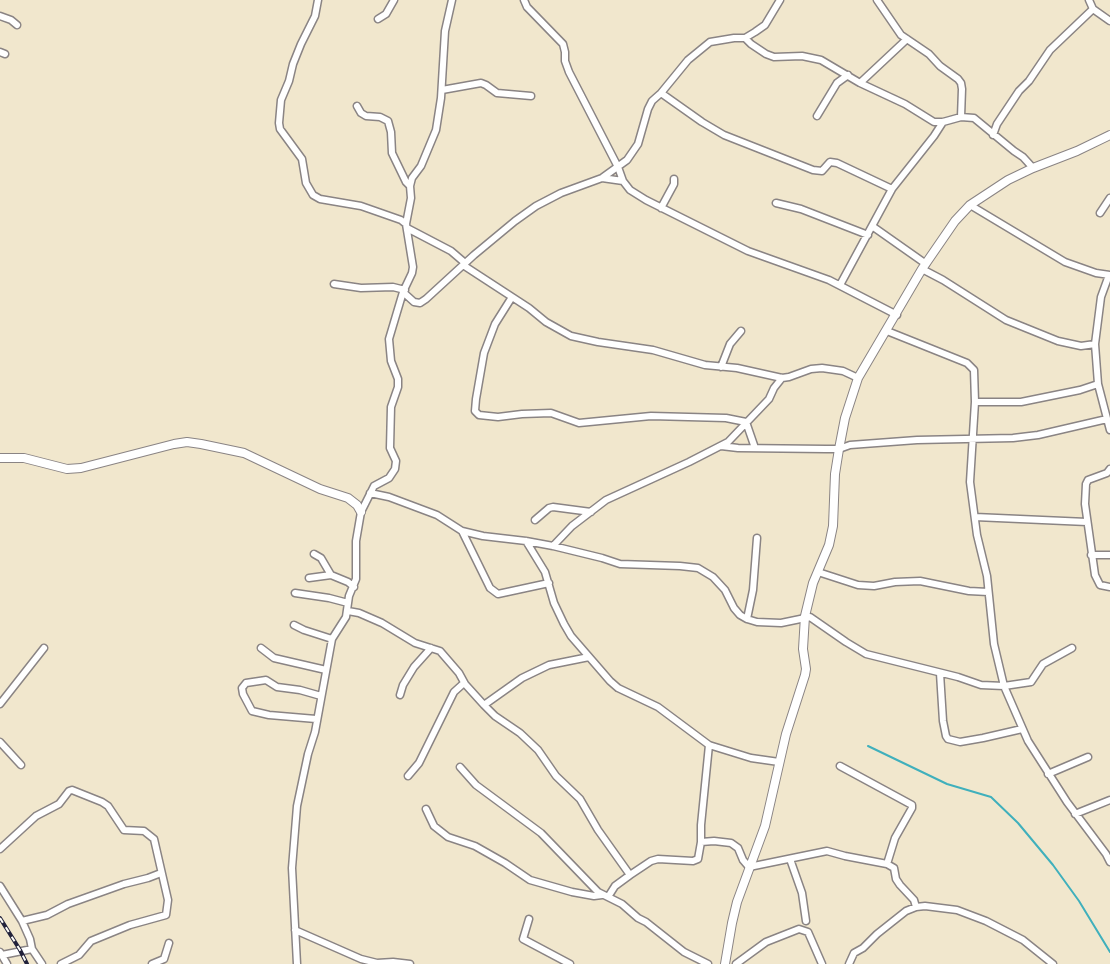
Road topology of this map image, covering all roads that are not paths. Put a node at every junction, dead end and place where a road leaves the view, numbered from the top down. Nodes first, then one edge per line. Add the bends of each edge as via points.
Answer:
1 (318, 0) edge
2 (394, 0) edge
3 (452, 0) edge
4 (524, 0) edge
5 (780, 0) edge
6 (877, 0) edge
7 (1089, 0) edge
8 (1093, 9) junction
9 (0, 16) edge
10 (378, 19) dead end
11 (1110, 21) edge
12 (18, 25) dead end
13 (745, 38) junction
14 (907, 39) junction
15 (848, 76) junction
16 (860, 83) junction
17 (442, 90) junction
18 (660, 93) junction
19 (531, 96) dead end
20 (357, 106) dead end
21 (817, 116) dead end
22 (961, 117) junction
23 (942, 122) junction
24 (993, 134) junction
25 (1110, 135) edge
26 (618, 166) junction
27 (1033, 168) junction
28 (602, 178) junction
29 (674, 179) dead end
30 (623, 181) junction
31 (410, 186) junction
32 (892, 189) junction
33 (1110, 198) edge
34 (776, 203) dead end
35 (970, 205) junction
36 (661, 208) junction
37 (1100, 213) dead end
38 (406, 226) junction
39 (872, 226) junction
40 (868, 235) junction
41 (464, 264) junction
42 (924, 267) junction
43 (1110, 275) edge
44 (334, 284) dead end
45 (840, 285) junction
46 (404, 291) junction
47 (512, 297) junction
48 (897, 315) junction
49 (741, 331) dead end
50 (887, 331) junction
51 (1095, 344) junction
52 (721, 367) junction
53 (782, 378) junction
54 (858, 378) junction
55 (1098, 384) junction
56 (975, 402) junction
57 (1107, 419) junction
58 (746, 422) junction
59 (1110, 430) edge
60 (973, 438) junction
61 (721, 446) junction
62 (755, 448) junction
63 (839, 449) junction
64 (0, 458) edge
65 (1109, 472) edge
66 (370, 493) junction
67 (361, 512) junction
68 (591, 512) junction
69 (975, 517) junction
70 (535, 520) dead end
71 (1087, 522) junction
72 (462, 530) junction
73 (758, 538) dead end
74 (526, 541) junction
75 (553, 546) junction
76 (314, 554) dead end
77 (1091, 555) junction
78 (1110, 555) edge
79 (818, 572) junction
80 (330, 576) junction
81 (309, 578) dead end
82 (549, 583) junction
83 (354, 587) junction
84 (1110, 587) edge
85 (988, 592) junction
86 (295, 593) dead end
87 (348, 603) junction
88 (348, 611) junction
89 (806, 616) junction
90 (747, 619) junction
91 (294, 625) dead end
92 (332, 639) junction
93 (44, 648) dead end
94 (260, 648) dead end
95 (431, 648) junction
96 (1072, 648) dead end
97 (589, 657) junction
98 (326, 670) junction
99 (940, 673) junction
100 (464, 683) junction
101 (1004, 686) junction
102 (400, 695) dead end
103 (321, 696) junction
104 (0, 704) edge
105 (484, 705) junction
106 (316, 719) junction
107 (1022, 729) junction
108 (0, 742) edge
109 (709, 745) junction
110 (1088, 757) dead end
111 (779, 762) junction
112 (21, 765) dead end
113 (840, 766) dead end
114 (460, 767) dead end
115 (1048, 774) junction
116 (408, 776) dead end
117 (1110, 800) edge
118 (426, 809) dead end
119 (1075, 814) junction
120 (702, 842) junction
121 (0, 848) edge
122 (790, 859) junction
123 (1110, 862) edge
124 (887, 864) junction
125 (749, 867) junction
126 (161, 873) junction
127 (630, 875) junction
128 (0, 886) edge
129 (605, 896) junction
130 (916, 907) junction
131 (529, 919) dead end
132 (22, 921) junction
133 (806, 921) dead end
134 (295, 930) junction
135 (169, 943) dead end
136 (32, 949) junction
137 (1, 954) edge
138 (7, 964) edge
139 (42, 964) edge
140 (61, 964) edge
141 (152, 964) edge
142 (297, 964) edge
143 (410, 964) edge
144 (570, 964) edge
145 (708, 964) edge
146 (725, 964) edge
147 (736, 964) edge
148 (822, 964) edge
149 (848, 964) edge
150 (1053, 964) edge

1 - 38 street via 315,16 281,100 280,129 302,158 306,183 313,195 320,200 361,206 401,220
2 - 10 street via 386,14
3 - 17 street via 445,31
4 - 26 street via 563,44 569,72
5 - 13 street via 765,24
6 - 14 street
7 - 8 street
8 - 11 street
8 - 24 street via 1050,50 1019,91
9 - 12 street
13 - 15 street via 774,57 822,60
13 - 18 street via 710,42 688,60
14 - 16 street
14 - 22 street via 958,78 962,89
15 - 16 street
15 - 21 street via 837,83
16 - 23 street via 905,104 927,119
17 - 19 street via 481,84 497,93
17 - 31 street via 436,130
18 - 26 street via 648,108 634,152
18 - 32 street via 724,134 813,170 822,171 830,162 837,163
20 - 31 street via 366,116 388,121 392,153
22 - 23 street
22 - 24 street via 974,118
23 - 32 street
24 - 27 street
25 - 27 street
26 - 28 street
26 - 30 street
27 - 35 street
28 - 30 street
28 - 41 street via 536,206
29 - 36 street
30 - 36 street via 630,190
31 - 38 street
32 - 39 street
33 - 37 street
34 - 40 street via 802,209
35 - 42 street
35 - 43 street via 1065,262
36 - 45 street via 748,251
38 - 41 street via 451,251
38 - 46 street via 413,268
39 - 40 street
39 - 42 street
40 - 45 street
41 - 46 street via 420,303 414,302
41 - 47 street
42 - 48 street
42 - 51 street via 1006,320 1058,341 1081,346
43 - 51 street via 1101,297
44 - 46 street via 361,288 393,287
45 - 48 street
46 - 66 street via 389,339 391,361 398,379 391,407 390,448 396,461 395,469
47 - 52 street via 571,336 653,350
47 - 58 street via 495,324 484,353 476,399 479,415 498,417 551,413 580,423 650,416 726,418
48 - 50 street
49 - 52 street via 730,344
50 - 54 street
50 - 56 street via 971,366 974,370
51 - 55 street
52 - 53 street
53 - 54 street via 812,368 843,371
53 - 58 street via 769,399
54 - 63 street
55 - 56 street via 1021,402
55 - 57 street
56 - 60 street
57 - 59 street
57 - 60 street via 1038,435
58 - 61 street
58 - 62 street
60 - 63 street via 856,444
60 - 69 street via 970,482
61 - 62 street
61 - 68 street via 606,500
62 - 63 street
63 - 79 street via 833,526
64 - 67 street via 24,458 68,469 81,468 187,442 244,453 320,489 348,498
65 - 71 street via 1088,480 1086,484
66 - 67 street
66 - 72 street via 437,515
67 - 83 street
68 - 70 street via 552,507
68 - 75 street
69 - 71 street
69 - 85 street
71 - 77 street
72 - 74 street
72 - 82 street via 490,588 498,594
73 - 90 street
74 - 75 street
74 - 82 street
75 - 90 street via 620,564 704,570 713,576 734,608
76 - 80 street via 323,561
77 - 78 street
77 - 84 street via 1100,585
79 - 85 street via 858,585 920,581
79 - 89 street
80 - 81 street
80 - 83 street
82 - 97 street via 564,624
83 - 87 street
85 - 101 street via 994,644
86 - 87 street
87 - 88 street
88 - 92 street
88 - 95 street via 382,623 415,643
89 - 90 street via 781,623
89 - 99 street via 816,619 866,654
89 - 111 street via 805,675
91 - 92 street
92 - 98 street
93 - 104 street
94 - 98 street via 274,658
95 - 100 street via 440,651
95 - 102 street via 414,667
96 - 101 street via 1043,664 1031,682
97 - 105 street via 549,665 522,678
97 - 109 street via 618,688 658,707
98 - 103 street
99 - 101 street via 981,685
99 - 107 street via 943,721 948,739 960,742
100 - 105 street
100 - 116 street via 454,692 419,763
101 - 107 street
103 - 106 street
103 - 106 street via 278,687 266,680 246,683 242,688 252,711
105 - 127 street via 538,750 556,776 580,799
106 - 134 street via 297,806 292,868
107 - 115 street
108 - 112 street
109 - 111 street via 751,758
109 - 120 street
110 - 115 street
111 - 125 street via 764,826
113 - 124 street via 912,805 895,838
114 - 129 street via 476,785 541,833 588,883
115 - 119 street
117 - 119 street
118 - 129 street via 434,826 448,837 475,846 530,880 572,892
119 - 123 street
120 - 125 street via 731,843 738,848
120 - 127 street via 698,858 658,859
121 - 126 street via 36,816 59,804 72,790 108,806 124,830 144,831 154,839
122 - 124 street via 827,851
122 - 125 street
122 - 133 street via 802,893
124 - 130 street via 894,868 896,879
125 - 146 street via 732,923
126 - 132 street via 68,904 48,915
126 - 140 street via 168,900 166,916 130,925 91,941 79,954
127 - 129 street
128 - 132 street
129 - 145 street via 622,904 684,952
130 - 149 street via 906,911 856,951
130 - 150 street via 942,908 974,915 1023,940
131 - 144 street via 523,939
132 - 136 street
134 - 142 street
134 - 143 street via 361,959
135 - 141 street via 164,958
136 - 137 street
136 - 139 street
137 - 138 street
147 - 148 street via 766,942 799,929 808,932

